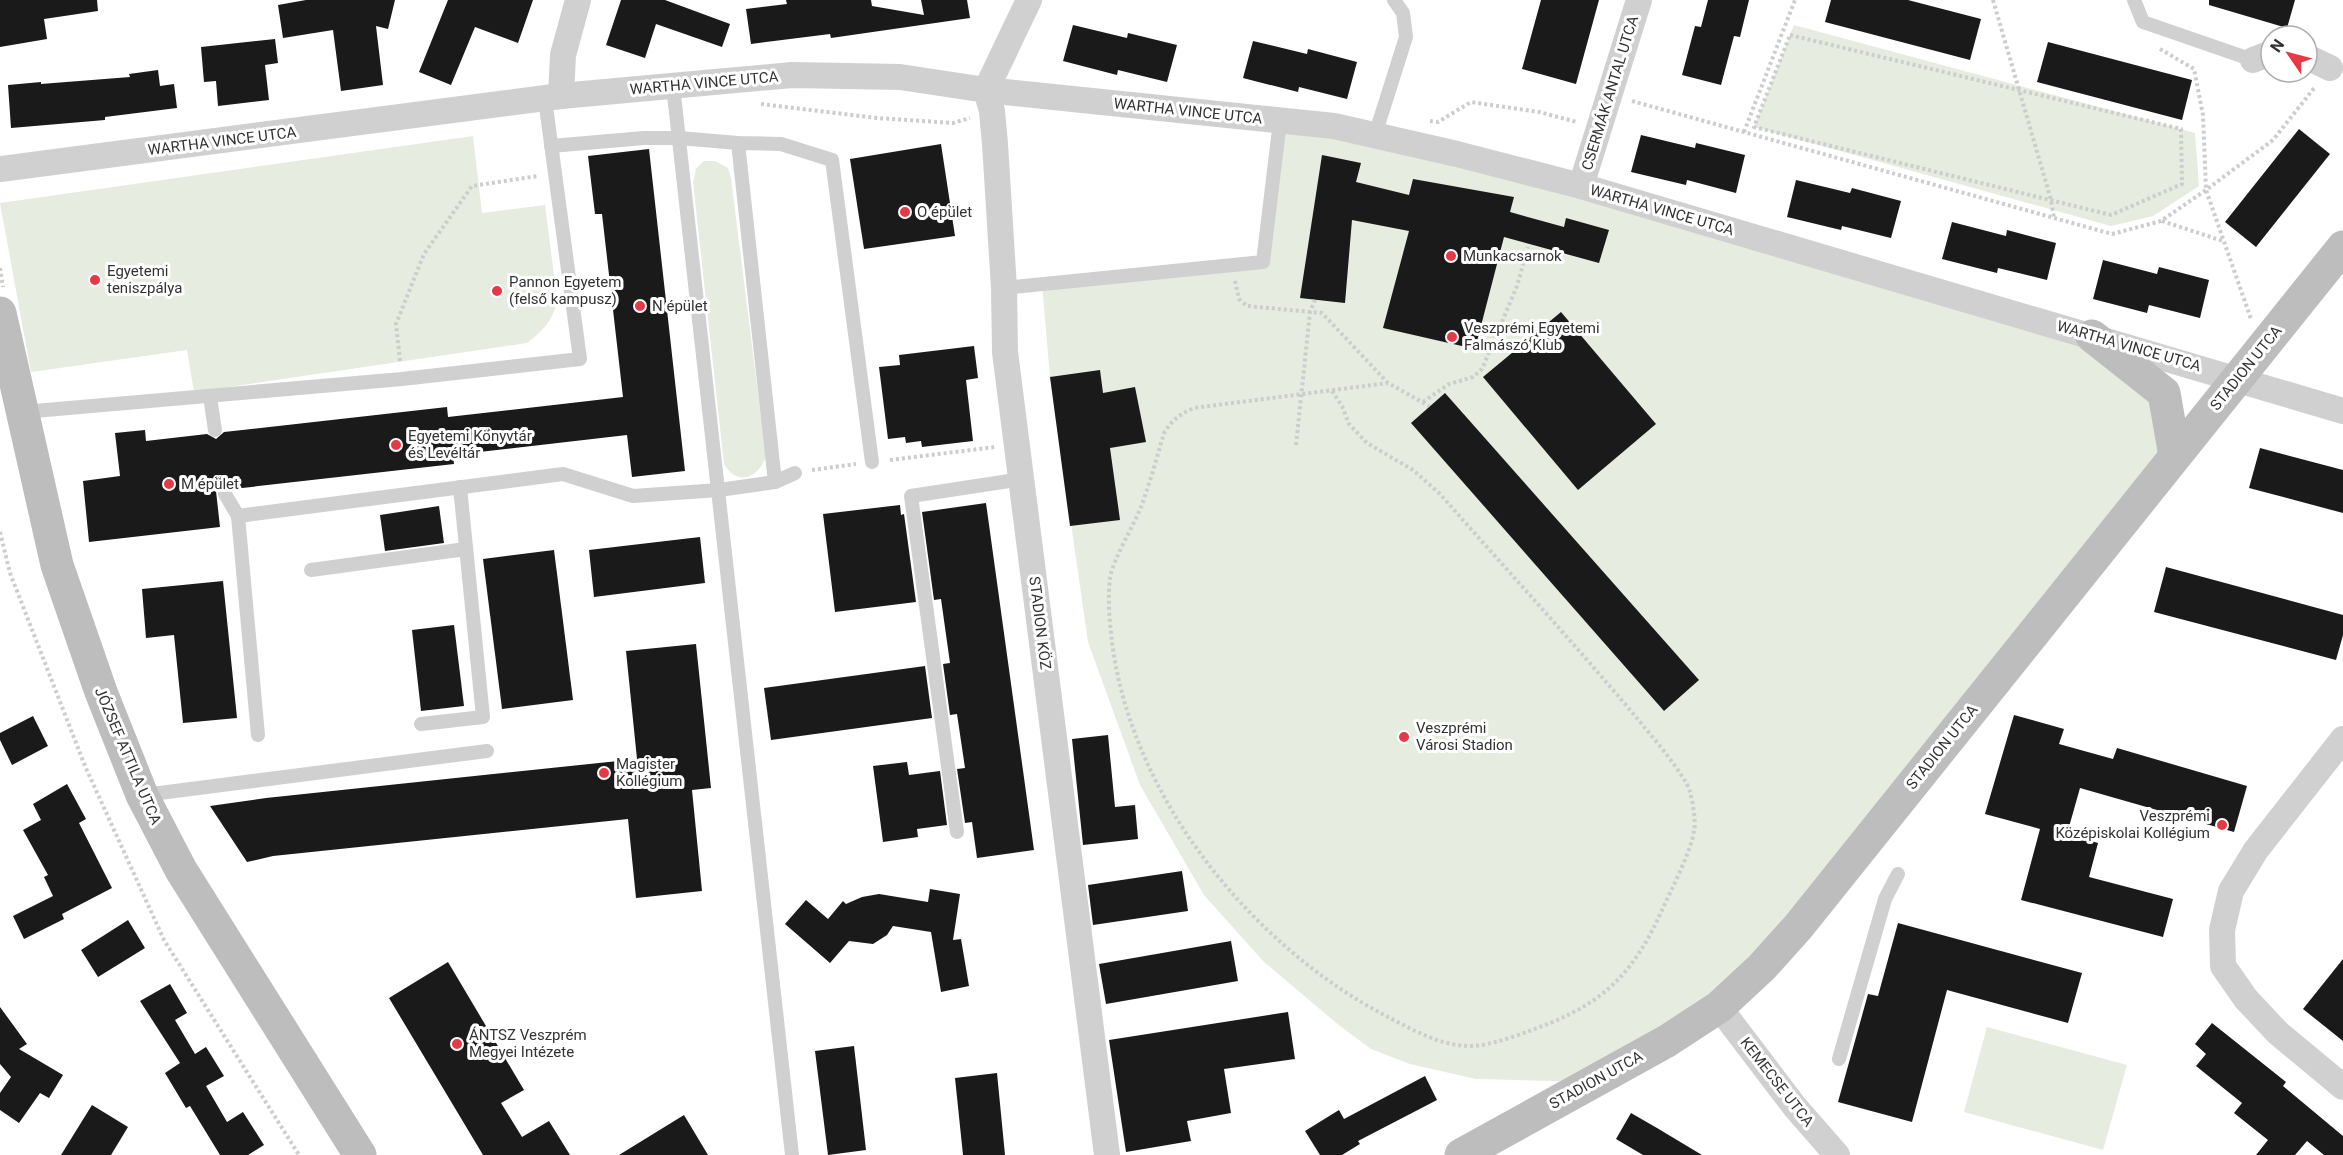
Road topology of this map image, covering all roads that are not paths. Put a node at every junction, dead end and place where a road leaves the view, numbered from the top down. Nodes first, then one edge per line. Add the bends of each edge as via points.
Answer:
1 (579, 0) edge
2 (1029, 0) edge
3 (1394, 0) edge
4 (1639, 0) edge
5 (2134, 0) edge
6 (2259, 55) edge
7 (2319, 63) edge
8 (2330, 68) road end
9 (673, 86) junction
10 (553, 98) junction
11 (989, 100) junction
12 (1280, 121) junction
13 (1375, 135) junction
14 (679, 138) junction
15 (738, 143) junction
16 (551, 146) junction
17 (0, 169) edge
18 (1581, 186) junction
19 (2343, 247) edge
20 (1004, 288) junction
21 (0, 313) edge
22 (2092, 336) junction
23 (2236, 380) junction
24 (210, 398) junction
25 (2343, 411) edge
26 (23, 412) junction
27 (215, 430) dead end
28 (2175, 456) junction
29 (872, 462) road end
30 (795, 473) road end
31 (1022, 479) junction
32 (775, 482) junction
33 (460, 488) junction
34 (719, 490) junction
35 (225, 494) dead end
36 (238, 516) junction
37 (466, 549) junction
38 (311, 570) dead end
39 (421, 724) dead end
40 (258, 735) dead end
41 (2343, 739) edge
42 (488, 751) dead end
43 (142, 795) junction
44 (957, 832) dead end
45 (1898, 874) dead end
46 (1719, 1007) junction
47 (1839, 1059) dead end
48 (2337, 1074) edge
49 (360, 1155) edge
50 (792, 1155) edge
51 (1107, 1155) edge
52 (1461, 1155) edge
53 (1838, 1155) edge

1 - 10 street
2 - 11 street
3 - 13 lane via 1403,13 1406,37
4 - 18 street, CSERMÁK ANTAL UTCA
5 - 6 lane via 2143,22
7 - 8 street
9 - 10 street, WARTHA VINCE UTCA
9 - 11 street, WARTHA VINCE UTCA via 792,75 900,77
9 - 14 lane
10 - 16 lane
10 - 17 street, WARTHA VINCE UTCA
11 - 12 street, WARTHA VINCE UTCA
11 - 20 street, STADION KÖZ
12 - 13 street, WARTHA VINCE UTCA
12 - 20 lane via 1263,261
13 - 18 street, WARTHA VINCE UTCA
14 - 15 lane
14 - 16 lane
14 - 34 lane
15 - 29 lane via 781,144 831,160
15 - 32 lane
16 - 24 lane via 580,359
18 - 22 street, WARTHA VINCE UTCA
19 - 23 street, STADION UTCA
20 - 31 street, STADION KÖZ via 1005,352
21 - 26 street, JÓZSEF ATTILA UTCA
22 - 23 street, WARTHA VINCE UTCA
22 - 28 street via 2164,393
23 - 25 street, WARTHA VINCE UTCA
23 - 28 street, STADION UTCA
24 - 26 lane
24 - 27 lane
26 - 43 street, JÓZSEF ATTILA UTCA via 57,566
28 - 46 street, STADION UTCA via 1798,927
30 - 32 lane
31 - 44 lane via 911,496
31 - 51 street, STADION KÖZ
32 - 34 lane
33 - 34 lane via 564,474 633,496
33 - 36 lane
33 - 37 lane
34 - 50 lane
35 - 36 lane
36 - 40 lane
37 - 38 lane
37 - 39 lane via 483,717
41 - 48 street via 2256,850 2231,891 2223,930 2223,966 2246,999 2278,1033
42 - 43 lane
43 - 49 street, JÓZSEF ATTILA UTCA via 188,880
45 - 47 lane via 1885,899
46 - 52 street, STADION UTCA via 1667,1041
46 - 53 street, KEMECSE UTCA via 1795,1107

